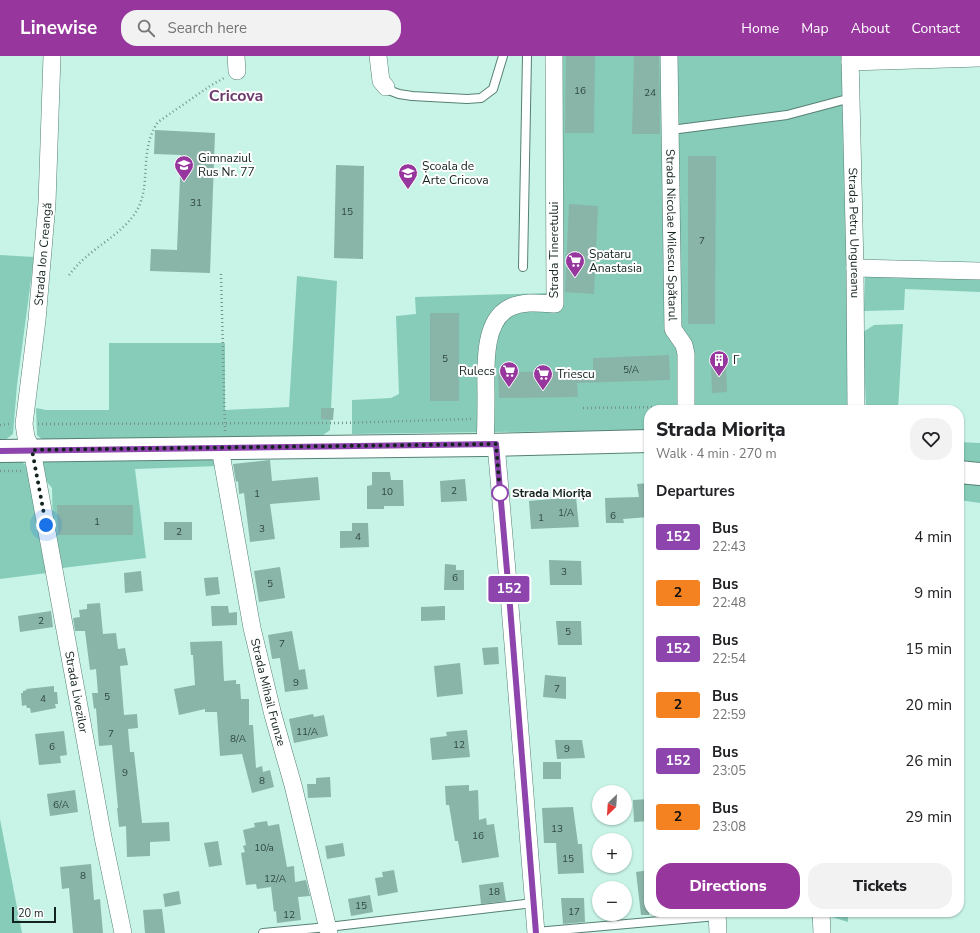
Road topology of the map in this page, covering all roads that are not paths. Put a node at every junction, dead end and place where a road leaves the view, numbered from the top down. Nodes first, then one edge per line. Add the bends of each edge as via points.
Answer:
1 (52, 56) edge
2 (378, 56) edge
3 (503, 56) edge
4 (527, 56) edge
5 (554, 56) edge
6 (670, 56) edge
7 (980, 58) edge
8 (850, 59) edge
9 (386, 87) joint
10 (851, 98) junction
11 (670, 130) junction
12 (523, 268) dead end
13 (855, 268) junction
14 (980, 271) edge
15 (686, 405) edge
16 (856, 405) edge
17 (644, 441) edge
18 (491, 445) junction
19 (223, 447) junction
20 (0, 451) edge
21 (33, 460) junction
22 (964, 472) edge
23 (980, 474) edge
24 (533, 903) junction
25 (687, 917) edge
26 (717, 917) edge
27 (821, 917) edge
28 (329, 930) edge
29 (536, 932) edge
30 (123, 933) edge
31 (264, 933) edge
32 (718, 933) edge
33 (822, 933) edge

1 - 21 street, Strada Ion Creangă via 47,203 37,320 24,424
2 - 9 street via 381,81
3 - 9 lane via 494,89 481,98 426,98 399,94
4 - 12 lane
5 - 18 street, Strada Tineretului via 555,304 530,303 510,308 500,316 491,330 486,354 486,419
6 - 11 street, Strada Nicolae Milescu Spătarul
7 - 8 street
8 - 10 street, Strada Petru Ungureanu
10 - 11 lane via 787,115
10 - 13 street, Strada Petru Ungureanu
11 - 15 street, Strada Nicolae Milescu Spătarul via 673,329 684,345 686,354
13 - 14 street
13 - 16 street, Strada Petru Ungureanu
17 - 18 street
18 - 19 street
18 - 24 street via 509,594
19 - 21 street
19 - 28 street, Strada Mihail Frunze via 250,620
20 - 21 street
21 - 30 street, Strada Livezilor
22 - 23 street
24 - 28 lane
24 - 29 street
25 - 29 lane
26 - 32 street
27 - 33 street
28 - 31 lane

